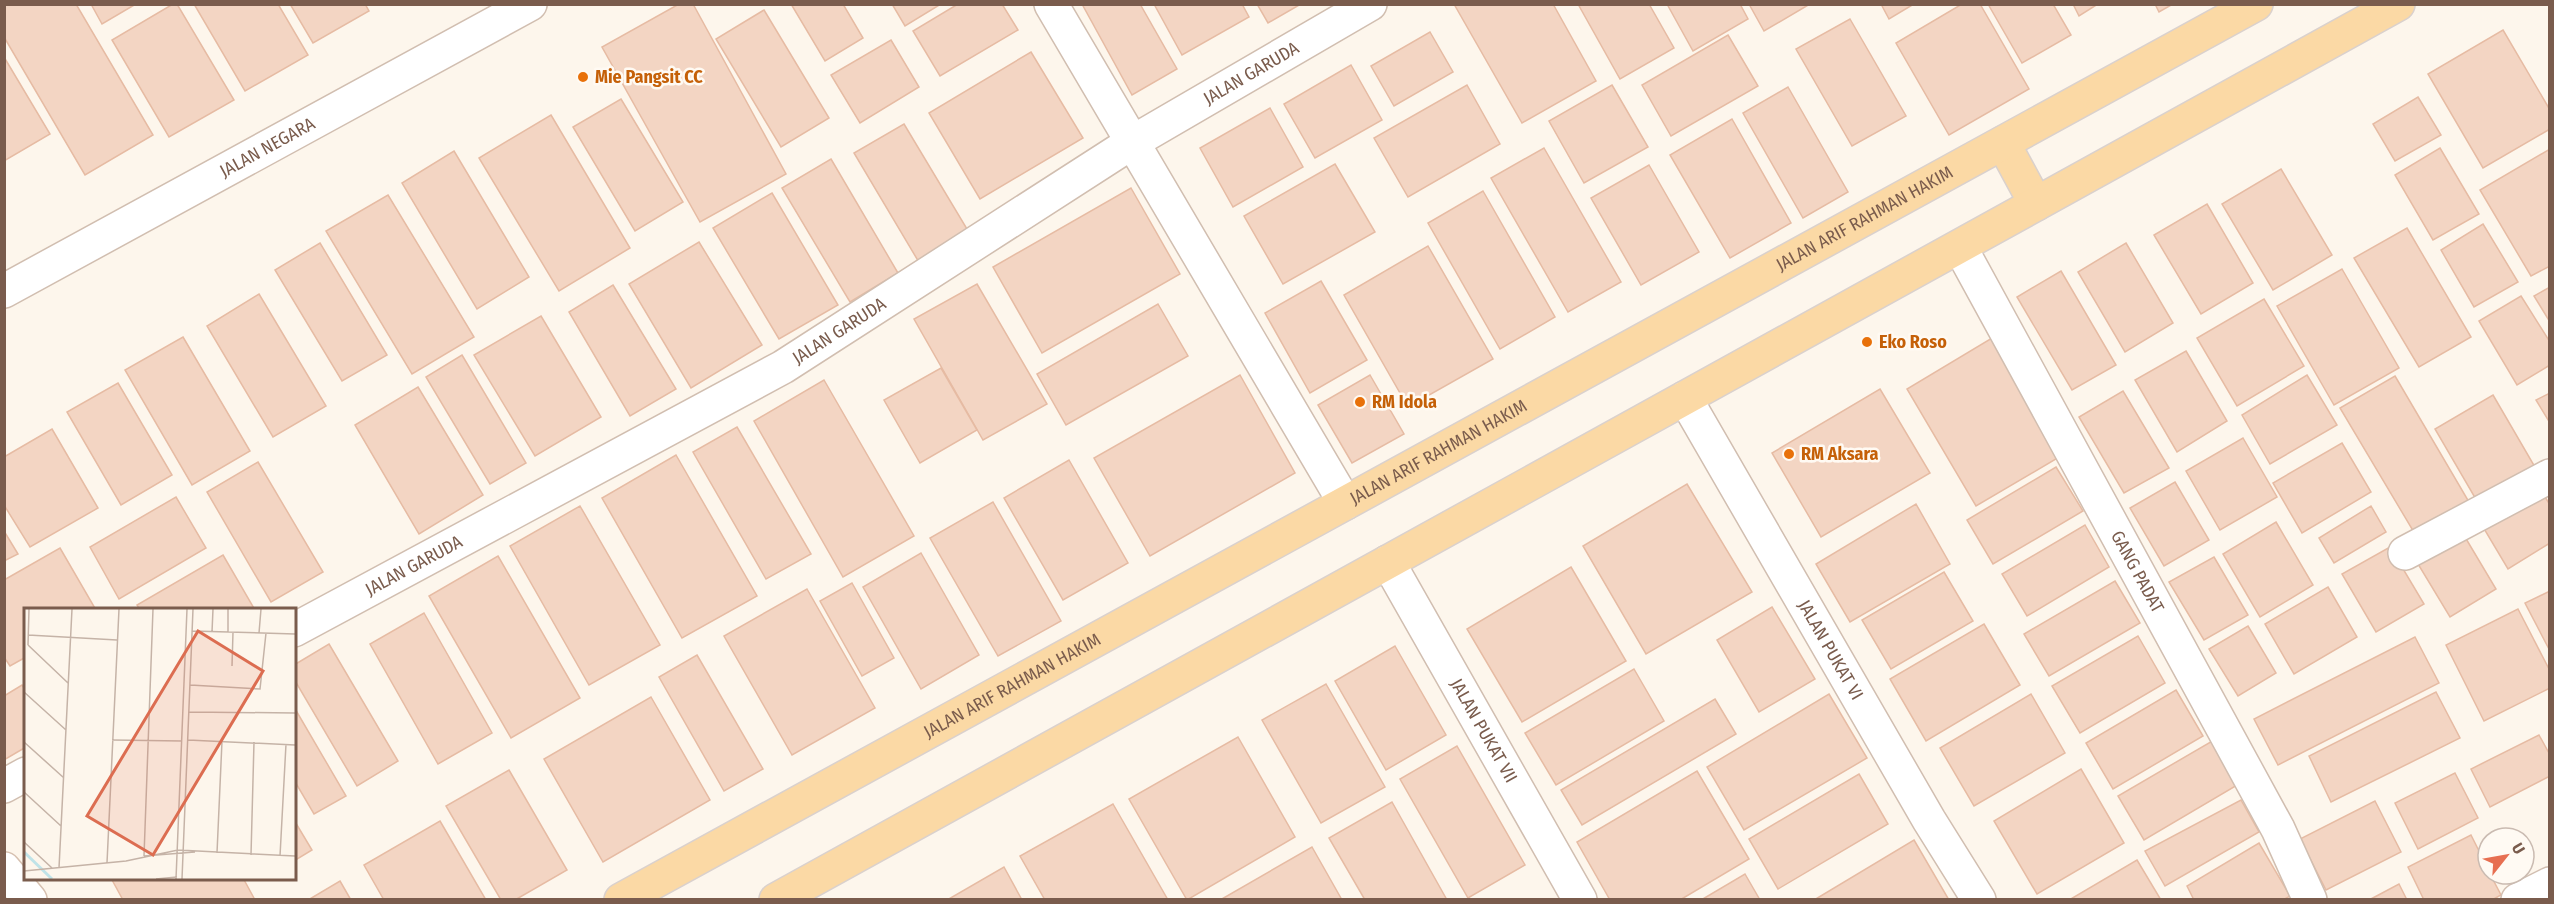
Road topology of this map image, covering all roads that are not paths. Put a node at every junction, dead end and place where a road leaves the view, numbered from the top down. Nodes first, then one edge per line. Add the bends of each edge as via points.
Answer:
1 (530, 4) edge
2 (1051, 4) edge
3 (1370, 4) edge
4 (2256, 4) edge
5 (2398, 4) edge
6 (1131, 143) junction
7 (2003, 143) junction
8 (2036, 204) junction
9 (1960, 247) junction
10 (4, 291) edge
11 (1685, 398) junction
12 (2550, 476) edge
13 (1345, 503) junction
14 (2405, 553) dead end
15 (1388, 562) junction
16 (296, 629) edge
17 (24, 775) edge
18 (4, 786) edge
19 (4, 869) edge
20 (2550, 884) edge
21 (30, 900) edge
22 (621, 900) edge
23 (776, 900) edge
24 (1580, 900) edge
25 (1979, 900) edge
26 (2310, 900) edge
27 (2518, 900) edge

1 - 10 street, JALAN NEGARA
2 - 6 street
3 - 6 street, JALAN GARUDA
4 - 7 main road, JALAN ARIF RAHMAN HAKIM
5 - 8 main road
6 - 13 street
6 - 16 street, JALAN GARUDA via 783,367
7 - 8 main road
7 - 13 main road, JALAN ARIF RAHMAN HAKIM
8 - 9 main road
9 - 11 main road
9 - 26 street, GANG PADAT via 2278,829
11 - 15 main road
11 - 25 street, JALAN PUKAT VI
12 - 14 street
13 - 22 main road, JALAN ARIF RAHMAN HAKIM
15 - 23 main road
15 - 24 street, JALAN PUKAT VII
17 - 18 street
19 - 21 street
20 - 27 street

